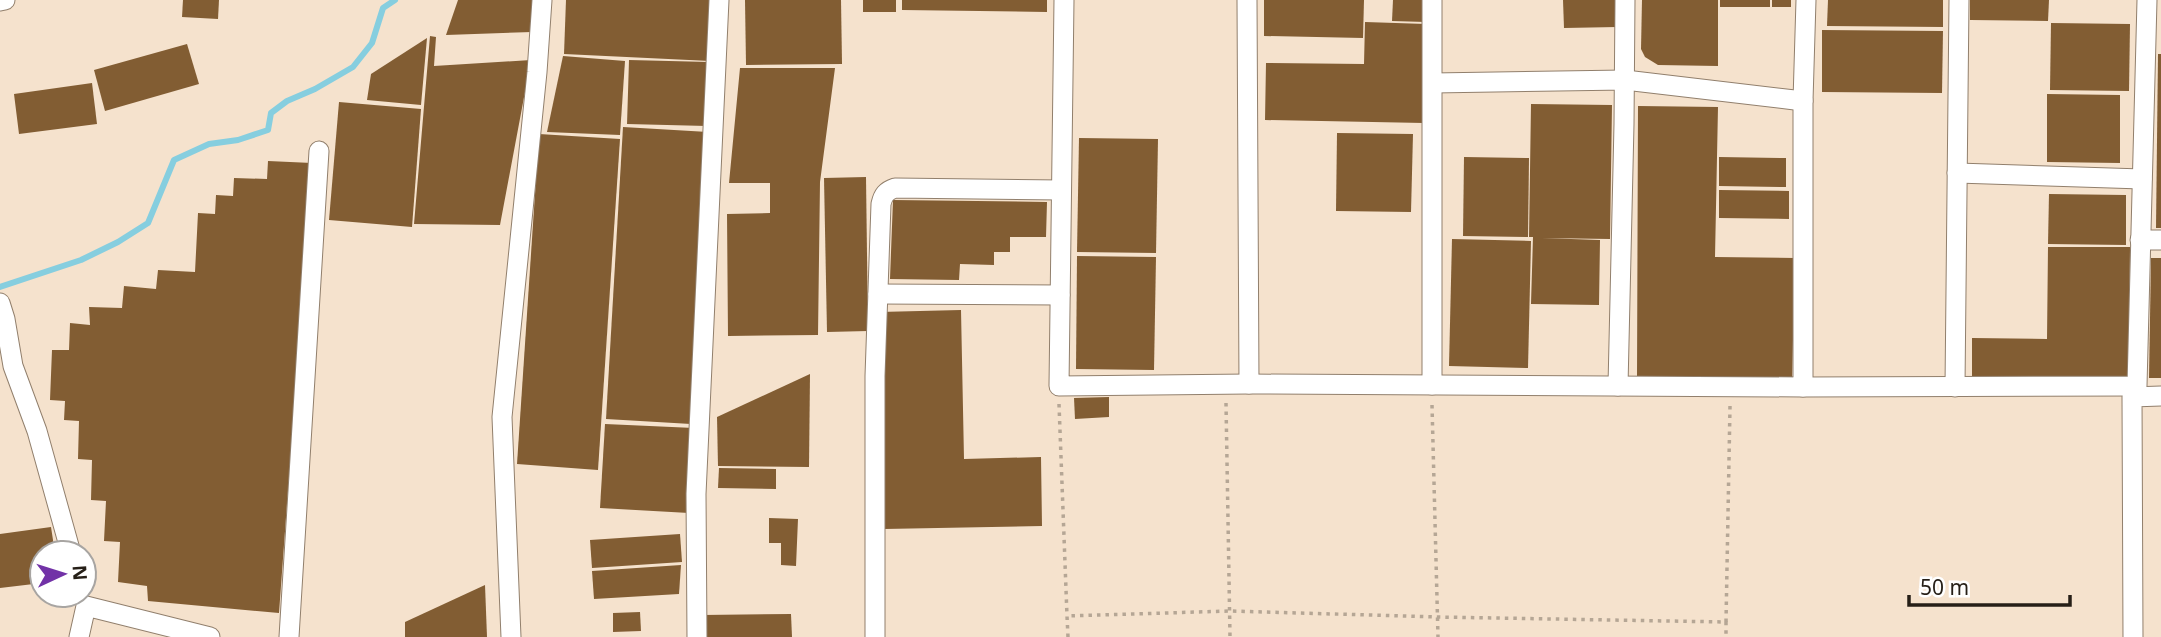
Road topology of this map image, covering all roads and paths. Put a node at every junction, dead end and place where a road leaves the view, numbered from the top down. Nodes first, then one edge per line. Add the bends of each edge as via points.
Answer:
1 (542, 0) edge
2 (719, 0) edge
3 (1064, 0) edge
4 (1247, 0) edge
5 (1432, 0) edge
6 (1625, 0) edge
7 (1806, 0) edge
8 (1959, 0) edge
9 (2147, 0) edge
10 (1625, 80) junction
11 (1433, 83) junction
12 (1803, 101) junction
13 (319, 151) dead end
14 (1957, 173) junction
15 (2142, 178) junction
16 (1061, 190) junction
17 (2140, 240) junction
18 (2161, 240) edge
19 (878, 294) junction
20 (1060, 295) junction
21 (2, 311) edge
22 (1226, 384) junction
23 (1250, 384) junction
24 (1432, 385) junction
25 (1059, 386) junction
26 (1618, 386) junction
27 (1731, 387) junction
28 (1803, 387) junction
29 (1955, 387) junction
30 (2161, 396) edge
31 (67, 539) edge
32 (98, 604) edge
33 (84, 609) edge
34 (1230, 611) junction
35 (1067, 616) junction
36 (1438, 617) junction
37 (1726, 622) junction
38 (79, 637) edge
39 (211, 637) edge
40 (289, 637) edge
41 (511, 637) edge
42 (697, 637) edge
43 (875, 637) edge
44 (1068, 637) edge
45 (1230, 637) edge
46 (1438, 637) edge
47 (1726, 637) edge
48 (2133, 637) edge

1 - 41 street via 502,417
2 - 42 street via 696,494
3 - 16 street
4 - 23 street
5 - 11 street
6 - 10 street
7 - 12 street
8 - 14 street
9 - 15 street
10 - 11 street
10 - 12 street
10 - 26 street
11 - 24 street
12 - 28 street
13 - 40 street
14 - 15 street
14 - 29 street
15 - 17 street
16 - 19 street via 887,191 881,204
16 - 20 street
17 - 18 street
17 - 29 street via 2137,386
19 - 20 street
19 - 43 street
20 - 25 street
21 - 31 street via 13,366 37,431
22 - 23 street
22 - 25 street
22 - 34 path
23 - 24 street
24 - 26 street
24 - 36 path
25 - 35 path
26 - 27 street
27 - 28 street
27 - 37 path
28 - 29 street
30 - 48 street via 2132,397
32 - 39 street
33 - 38 street
34 - 35 path
34 - 36 path
34 - 45 path
35 - 44 path
36 - 37 path
36 - 46 path
37 - 47 path

